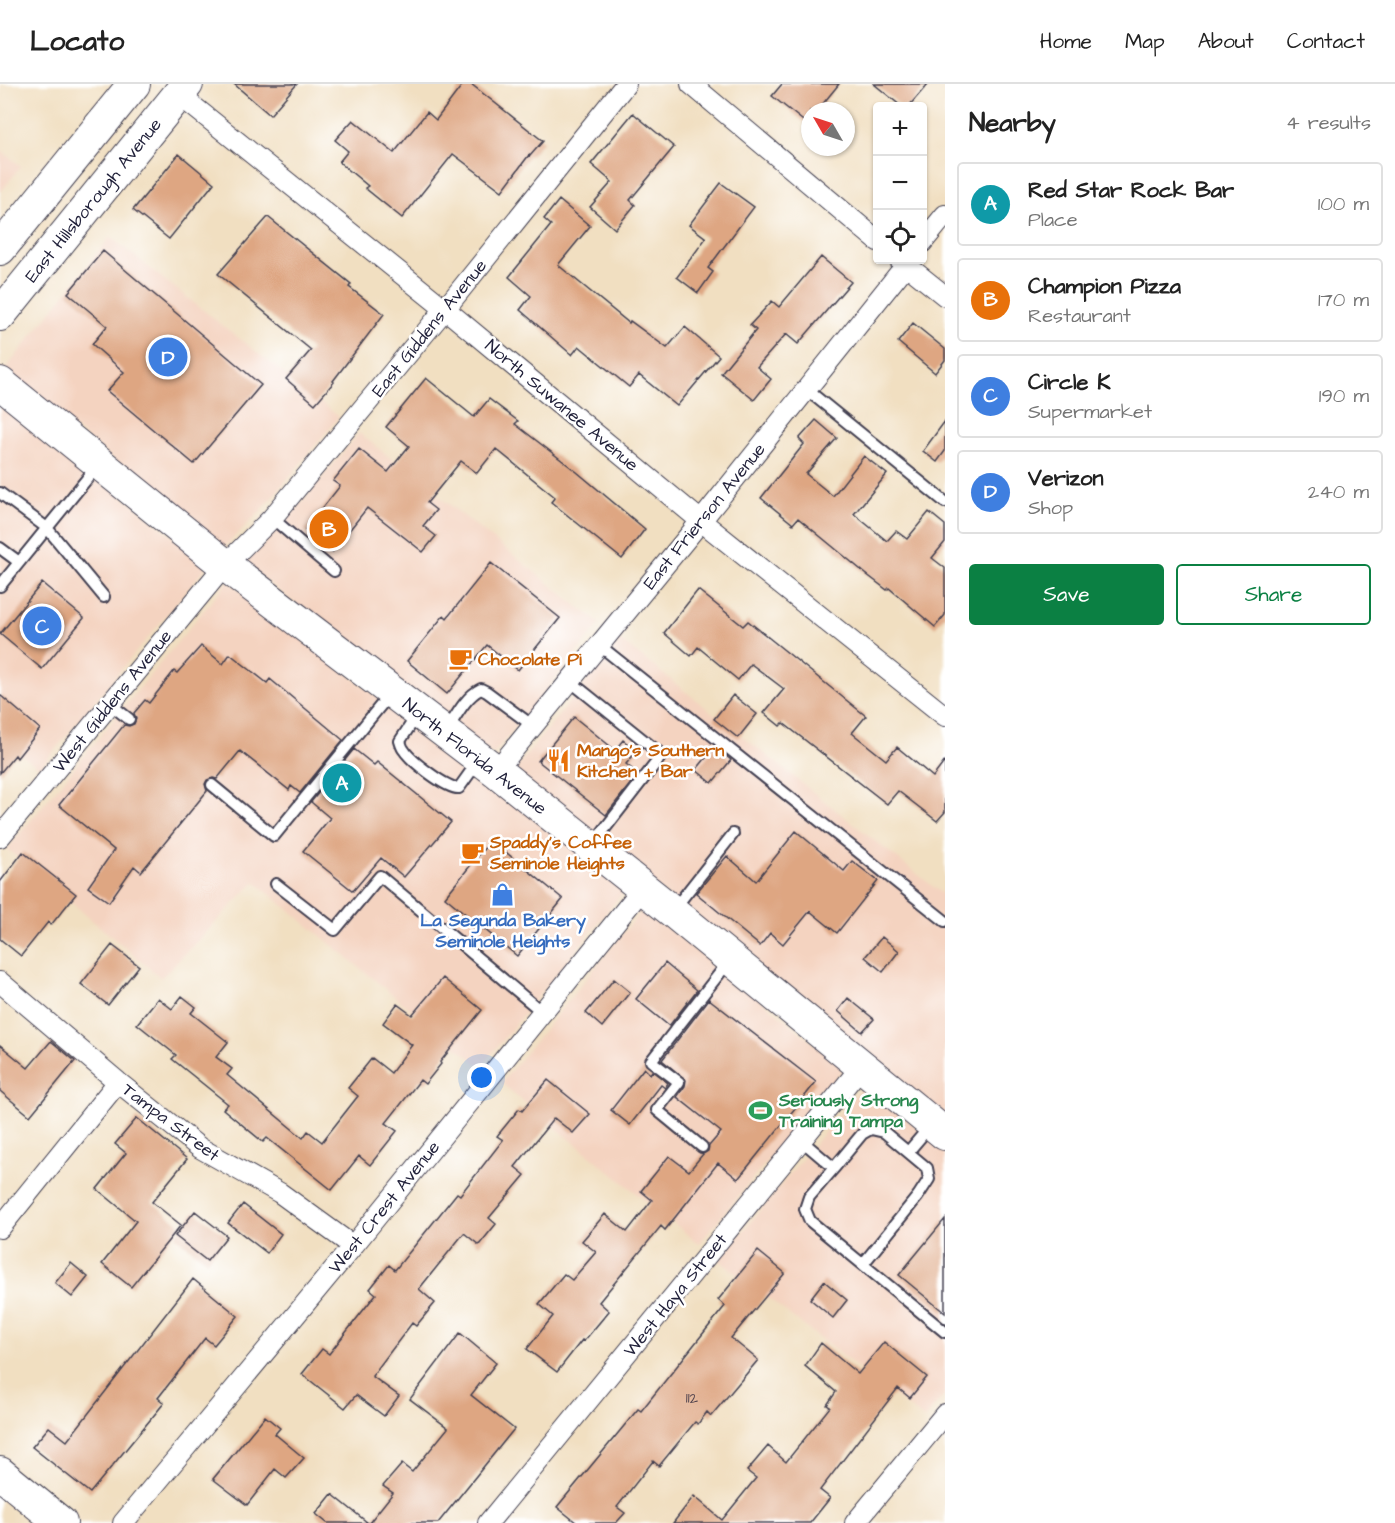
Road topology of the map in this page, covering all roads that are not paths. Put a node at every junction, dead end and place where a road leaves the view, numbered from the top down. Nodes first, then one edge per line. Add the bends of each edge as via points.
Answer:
1 (134, 84) edge
2 (626, 84) edge
3 (691, 84) edge
4 (183, 89) edge
5 (945, 215) edge
6 (873, 237) edge
7 (927, 237) edge
8 (0, 249) edge
9 (903, 264) edge
10 (908, 264) edge
11 (945, 296) edge
12 (446, 309) junction
13 (0, 315) edge
14 (0, 383) edge
15 (806, 389) junction
16 (100, 463) junction
17 (0, 493) edge
18 (945, 502) edge
19 (272, 519) junction
20 (701, 521) junction
21 (47, 528) junction
22 (0, 548) edge
23 (19, 562) junction
24 (225, 565) junction
25 (334, 571) dead end
26 (0, 586) edge
27 (104, 597) dead end
28 (599, 645) junction
29 (570, 681) junction
30 (392, 692) junction
31 (110, 704) junction
32 (419, 713) junction
33 (945, 716) edge
34 (129, 719) dead end
35 (533, 726) junction
36 (445, 732) junction
37 (488, 765) junction
38 (212, 785) dead end
39 (733, 834) dead end
40 (0, 837) edge
41 (591, 847) junction
42 (276, 884) dead end
43 (643, 888) junction
44 (672, 911) junction
45 (945, 921) edge
46 (730, 960) junction
47 (0, 982) edge
48 (542, 1012) junction
49 (861, 1067) junction
50 (118, 1082) junction
51 (938, 1129) edge
52 (801, 1140) junction
53 (702, 1147) dead end
54 (908, 1152) junction
55 (834, 1168) junction
56 (0, 1228) edge
57 (353, 1246) junction
58 (863, 1264) junction
59 (945, 1332) edge
60 (945, 1414) edge
61 (0, 1473) edge
62 (61, 1523) edge
63 (123, 1523) edge
64 (488, 1523) edge
65 (855, 1523) edge

1 - 8 main road
2 - 12 street, East Giddens Avenue
3 - 6 street
4 - 12 street, North Suwanee Avenue
4 - 13 main road, East Hillsborough Avenue
5 - 7 street
9 - 15 street, East Frierson Avenue
10 - 11 street
12 - 19 street, East Giddens Avenue
12 - 20 street, North Suwanee Avenue
14 - 16 main road, North Florida Avenue
15 - 18 lane
15 - 20 street, East Frierson Avenue
16 - 21 lane
16 - 24 main road, North Florida Avenue
17 - 21 lane
19 - 24 street, East Giddens Avenue
19 - 25 lane
20 - 28 street, East Frierson Avenue
20 - 33 street, North Suwanee Avenue
21 - 23 lane
21 - 27 lane
22 - 23 lane
23 - 26 lane
24 - 30 main road, North Florida Avenue
24 - 31 street, West Giddens Avenue
28 - 29 street, East Frierson Avenue
28 - 45 lane
29 - 35 street, East Frierson Avenue
29 - 41 lane via 662,755
30 - 32 main road, North Florida Avenue
30 - 38 lane via 274,836
31 - 34 lane
31 - 40 street, West Giddens Avenue
32 - 36 main road, North Florida Avenue
32 - 37 lane via 400,741 404,751 445,785 459,788
35 - 36 lane via 481,689 468,699
35 - 37 street, East Frierson Avenue
36 - 37 main road, North Florida Avenue
37 - 41 main road, North Florida Avenue
39 - 44 lane
41 - 43 main road, North Florida Avenue
42 - 48 lane via 335,930 380,876
43 - 44 main road, North Florida Avenue
43 - 48 street, West Crest Avenue
44 - 46 main road, North Florida Avenue
46 - 49 main road, North Florida Avenue
46 - 53 lane via 651,1061 679,1082 657,1110
47 - 50 street, Tampa Street
48 - 57 street, West Crest Avenue
49 - 51 main road, North Florida Avenue
49 - 52 street, West Haya Street
50 - 56 street
50 - 57 street, Tampa Street via 200,1148 280,1193
51 - 54 lane
52 - 55 lane
52 - 64 street, West Haya Street
54 - 55 lane via 884,1131 871,1129 862,1134
54 - 58 lane via 927,1168 929,1179
55 - 58 lane via 809,1197 805,1209 810,1221
57 - 63 street, West Crest Avenue
58 - 59 lane
60 - 65 street
61 - 62 main road

